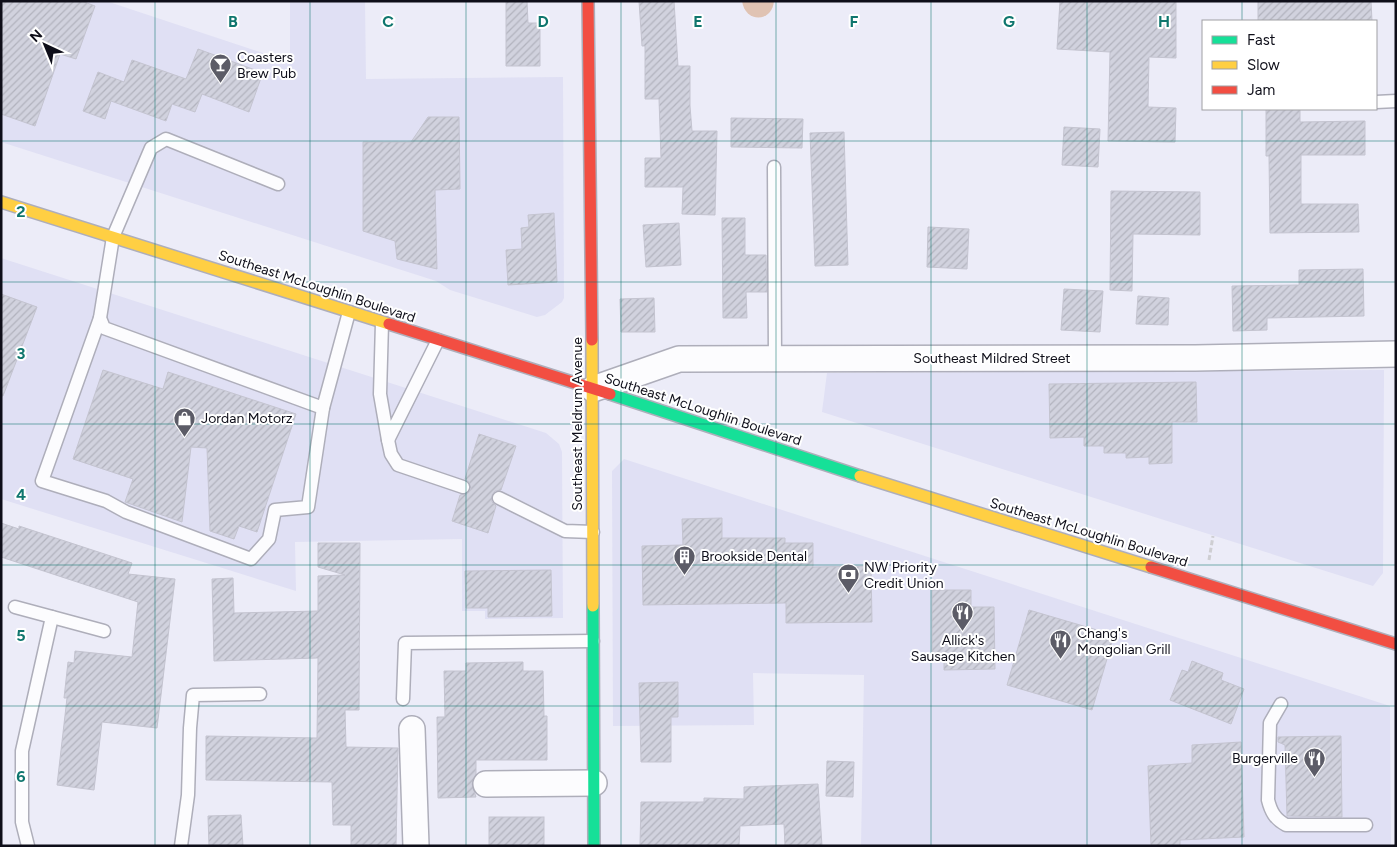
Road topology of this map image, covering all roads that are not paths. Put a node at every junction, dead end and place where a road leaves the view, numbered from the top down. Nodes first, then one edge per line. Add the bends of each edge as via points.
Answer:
1 (588, 1) edge
2 (1396, 101) edge
3 (1377, 102) edge
4 (774, 167) dead end
5 (278, 184) dead end
6 (1, 202) edge
7 (113, 237) junction
8 (349, 312) junction
9 (100, 318) junction
10 (382, 322) junction
11 (438, 340) junction
12 (1396, 354) edge
13 (776, 359) junction
14 (593, 390) junction
15 (323, 408) junction
16 (388, 440) junction
17 (463, 487) dead end
18 (499, 498) dead end
19 (593, 532) junction
20 (15, 607) dead end
21 (52, 617) junction
22 (104, 631) dead end
23 (594, 641) junction
24 (1396, 644) edge
25 (260, 694) dead end
26 (403, 699) dead end
27 (1281, 704) dead end
28 (412, 728) dead end
29 (594, 783) junction
30 (486, 784) dead end
31 (1366, 825) dead end
32 (28, 846) edge
33 (181, 846) edge
34 (416, 846) edge
35 (594, 846) edge

1 - 14 main road, Southeast Meldrum Avenue
2 - 3 lane
4 - 13 lane
5 - 7 lane via 166,139 151,148
6 - 7 main road, Southeast McLoughlin Boulevard
7 - 8 main road, Southeast McLoughlin Boulevard
7 - 9 lane
8 - 10 main road, Southeast McLoughlin Boulevard
8 - 15 lane
9 - 15 lane via 104,328
9 - 15 lane via 42,481 106,500 126,512 251,559 269,539 275,510 308,507
10 - 11 main road, Southeast McLoughlin Boulevard
10 - 16 lane via 380,394
11 - 14 main road, Southeast McLoughlin Boulevard
11 - 16 lane
12 - 13 street, Southeast Mildred Street
13 - 14 street, Southeast Mildred Street via 679,359
14 - 19 main road, Southeast Meldrum Avenue
14 - 24 main road, Southeast McLoughlin Boulevard
16 - 17 lane via 398,465
18 - 19 lane via 565,531
19 - 23 main road, Southeast Meldrum Avenue
20 - 21 lane
21 - 22 lane
21 - 32 lane via 22,751 22,822
23 - 26 lane via 405,643
23 - 29 main road, Southeast Meldrum Avenue
25 - 33 lane via 193,695 188,795
27 - 31 lane via 1270,723 1268,800 1271,811 1286,824
28 - 34 street
29 - 30 street
29 - 35 main road, Southeast Meldrum Avenue

